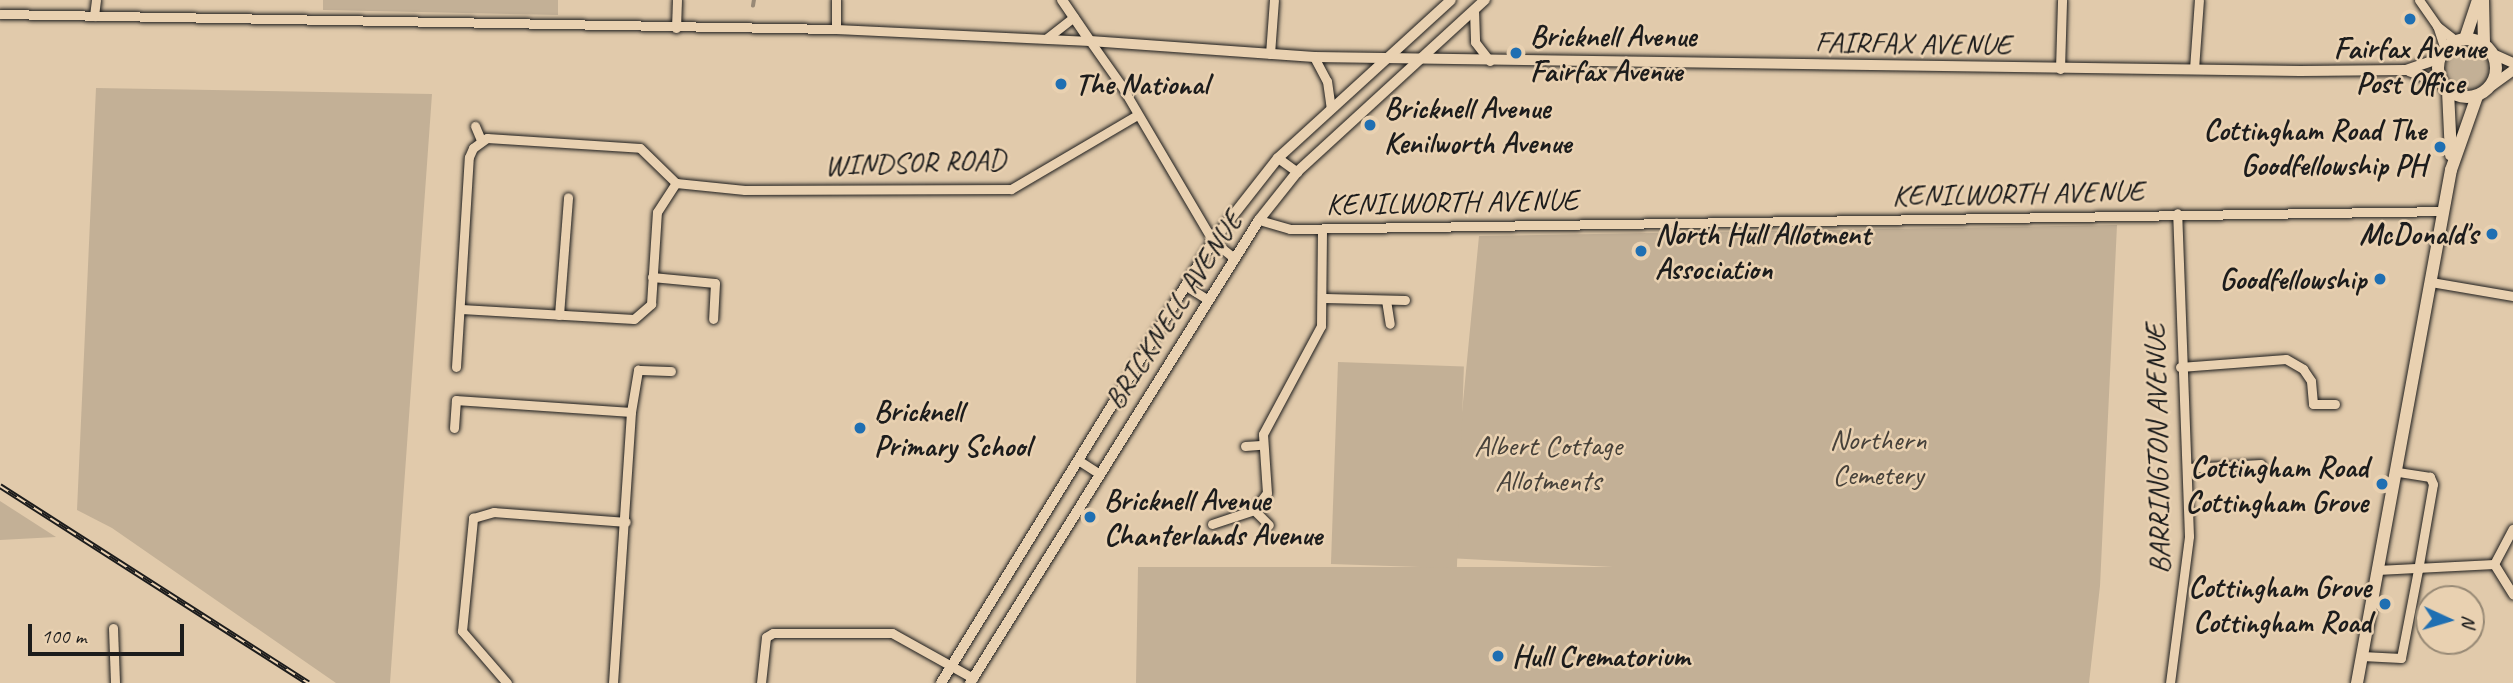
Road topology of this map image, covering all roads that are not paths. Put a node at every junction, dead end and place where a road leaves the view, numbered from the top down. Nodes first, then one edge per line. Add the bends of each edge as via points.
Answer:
1 (96, 0) edge
2 (677, 0) edge
3 (836, 0) edge
4 (1062, 0) edge
5 (1274, 0) edge
6 (1485, 0) edge
7 (2062, 0) edge
8 (2199, 0) edge
9 (2419, 0) edge
10 (2480, 0) edge
11 (1448, 1) edge
12 (1474, 10) junction
13 (0, 14) edge
14 (94, 16) junction
15 (1074, 18) junction
16 (2437, 26) junction
17 (676, 27) junction
18 (836, 29) junction
19 (1047, 38) junction
20 (2461, 40) junction
21 (1090, 41) junction
22 (2488, 49) junction
23 (1270, 54) junction
24 (2442, 54) junction
25 (1314, 57) junction
26 (1389, 60) junction
27 (1419, 60) junction
28 (1490, 61) junction
29 (2513, 63) edge
30 (2060, 69) junction
31 (2194, 69) junction
32 (2406, 70) junction
33 (2513, 70) edge
34 (2490, 87) junction
35 (2445, 88) junction
36 (2477, 96) junction
37 (1331, 108) junction
38 (1137, 115) junction
39 (475, 126) dead end
40 (481, 140) junction
41 (1278, 158) junction
42 (2451, 170) junction
43 (1297, 172) junction
44 (677, 183) junction
45 (568, 197) dead end
46 (2444, 211) junction
47 (2177, 214) junction
48 (1259, 220) junction
49 (1322, 229) junction
50 (1213, 241) junction
51 (1234, 258) junction
52 (652, 277) junction
53 (2431, 282) junction
54 (1186, 286) junction
55 (2513, 296) edge
56 (1325, 298) junction
57 (1208, 300) junction
58 (1386, 300) junction
59 (1405, 300) dead end
60 (461, 309) junction
61 (559, 315) junction
62 (713, 319) dead end
63 (1390, 324) dead end
64 (456, 367) dead end
65 (2180, 367) junction
66 (671, 371) dead end
67 (2335, 404) dead end
68 (631, 412) junction
69 (454, 428) dead end
70 (1261, 445) junction
71 (1245, 446) dead end
72 (1077, 460) junction
73 (2261, 464) dead end
74 (2187, 468) junction
75 (2397, 472) junction
76 (1098, 473) junction
77 (1254, 510) junction
78 (626, 522) junction
79 (1212, 524) dead end
80 (1269, 525) dead end
81 (2513, 529) edge
82 (2494, 564) junction
83 (2377, 570) junction
84 (2418, 570) junction
85 (2513, 595) edge
86 (113, 628) dead end
87 (2362, 656) junction
88 (952, 665) junction
89 (972, 681) edge
90 (115, 683) edge
91 (507, 683) edge
92 (613, 683) edge
93 (761, 683) edge
94 (941, 683) edge
95 (2171, 683) edge
96 (2357, 683) edge

1 - 14 street
2 - 17 street
3 - 18 street
4 - 15 street
5 - 23 street
6 - 12 street, BRICKNELL AVENUE
7 - 30 street
8 - 31 street
9 - 16 street
10 - 20 main road
10 - 22 main road
11 - 26 street, BRICKNELL AVENUE
12 - 27 street, BRICKNELL AVENUE
12 - 28 street via 1475,41
13 - 14 street
14 - 17 street
15 - 19 street
15 - 21 street
16 - 20 street
16 - 24 street
17 - 18 street
18 - 19 street
19 - 21 street
20 - 22 main road
20 - 24 main road
21 - 23 street, FAIRFAX AVENUE
21 - 38 street
22 - 29 street
22 - 34 main road via 2497,71
23 - 25 street, FAIRFAX AVENUE
24 - 32 street, FAIRFAX AVENUE
24 - 35 main road
25 - 26 street, FAIRFAX AVENUE
25 - 37 street via 1327,82
26 - 27 street, FAIRFAX AVENUE
26 - 37 street, BRICKNELL AVENUE
27 - 28 street, FAIRFAX AVENUE
27 - 43 street, BRICKNELL AVENUE
28 - 30 street, FAIRFAX AVENUE
30 - 31 street, FAIRFAX AVENUE
31 - 32 street, FAIRFAX AVENUE
32 - 35 street, FAIRFAX AVENUE
33 - 34 street
34 - 36 main road
35 - 36 main road via 2462,97
35 - 42 main road
36 - 42 main road
37 - 41 street, BRICKNELL AVENUE
38 - 44 street, WINDSOR ROAD via 1011,189 745,190
38 - 50 street
39 - 40 street
40 - 44 street via 640,148
40 - 60 street via 469,158
41 - 43 street
41 - 50 street, BRICKNELL AVENUE
42 - 46 main road
43 - 48 street, BRICKNELL AVENUE
44 - 52 street via 657,212
45 - 61 street
46 - 47 street, KENILWORTH AVENUE
46 - 53 main road
47 - 49 street, KENILWORTH AVENUE
47 - 65 street, BARRINGTON AVENUE
48 - 49 street, KENILWORTH AVENUE via 1290,229
48 - 51 street, BRICKNELL AVENUE
49 - 56 street
50 - 51 street
50 - 54 street, BRICKNELL AVENUE
51 - 57 street, BRICKNELL AVENUE
52 - 61 street via 650,304 634,318
52 - 62 street via 715,283
53 - 55 street
53 - 75 main road
54 - 57 street
54 - 72 street, BRICKNELL AVENUE
56 - 58 street
56 - 70 street via 1321,326 1275,408
57 - 76 street, BRICKNELL AVENUE
58 - 59 street
58 - 63 street
60 - 61 street
60 - 64 street
65 - 67 street via 2286,359 2303,369 2311,381 2314,404
65 - 74 street, BARRINGTON AVENUE
66 - 68 street via 638,370
68 - 69 street via 456,400
68 - 78 street
70 - 71 street
70 - 77 street via 1269,475 1267,493
72 - 76 street
72 - 88 street, BRICKNELL AVENUE
73 - 74 street
74 - 95 street, BARRINGTON AVENUE via 2188,559
75 - 83 main road
75 - 84 street via 2430,477 2433,484
76 - 89 street, BRICKNELL AVENUE
77 - 79 street
77 - 80 street
78 - 91 street via 494,512 473,518 462,631
78 - 92 street
81 - 82 street
82 - 84 street
82 - 85 street
83 - 84 street
83 - 87 main road
84 - 87 street via 2402,658
86 - 90 street
87 - 96 main road
88 - 89 street
88 - 93 street via 892,633 773,633 766,637
88 - 94 street, BRICKNELL AVENUE

